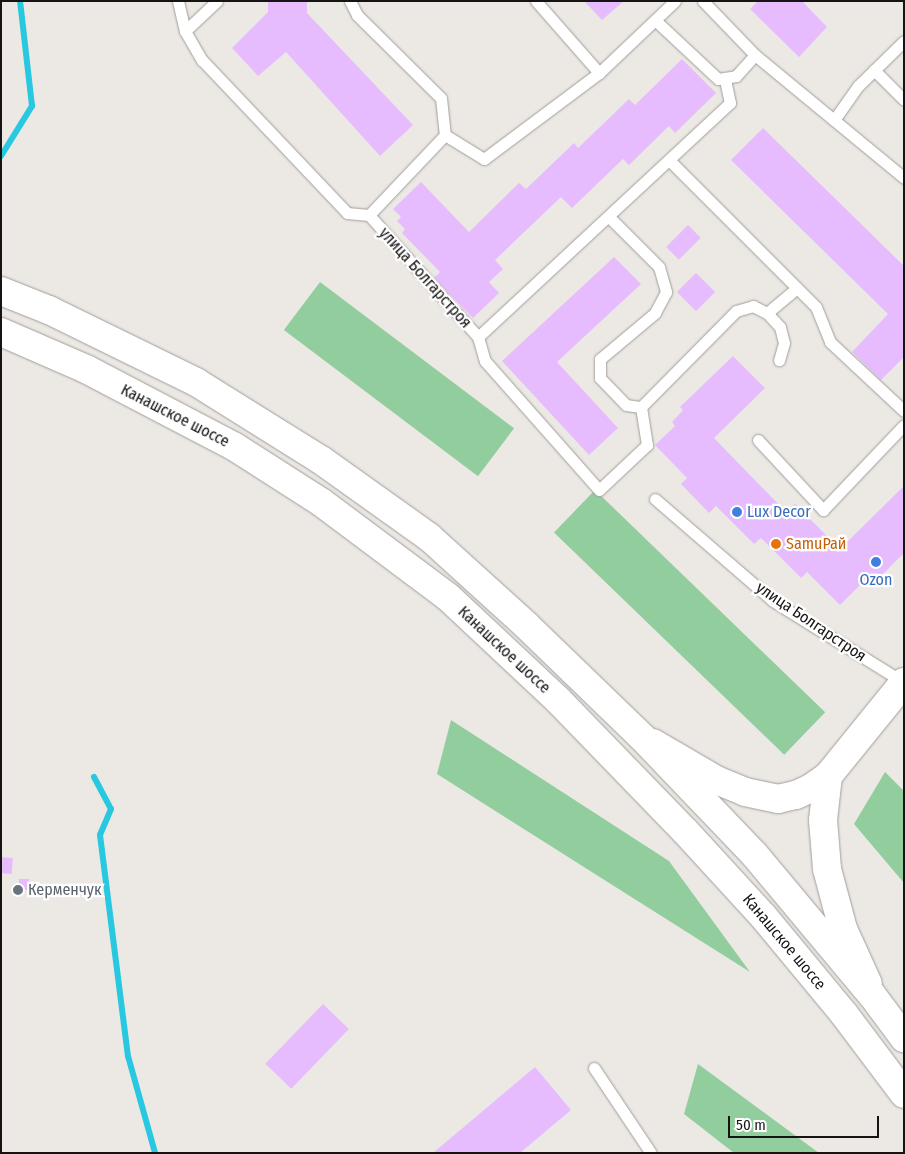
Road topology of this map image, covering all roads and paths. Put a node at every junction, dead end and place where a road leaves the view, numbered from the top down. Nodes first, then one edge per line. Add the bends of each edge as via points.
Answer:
1 (178, 1) edge
2 (217, 1) edge
3 (350, 1) edge
4 (536, 1) edge
5 (675, 1) edge
6 (703, 1) edge
7 (656, 21) junction
8 (185, 31) junction
9 (904, 41) edge
10 (755, 56) junction
11 (874, 70) junction
12 (599, 74) junction
13 (725, 79) junction
14 (904, 100) edge
15 (834, 120) junction
16 (445, 135) junction
17 (670, 161) junction
18 (904, 178) edge
19 (369, 215) junction
20 (609, 217) junction
21 (796, 288) junction
22 (1, 291) edge
23 (767, 313) junction
24 (1, 332) edge
25 (478, 337) junction
26 (779, 360) dead end
27 (641, 407) junction
28 (904, 412) edge
29 (904, 425) edge
30 (758, 440) dead end
31 (655, 499) dead end
32 (903, 682) edge
33 (643, 738) junction
34 (828, 776) junction
35 (872, 995) junction
36 (904, 1038) edge
37 (594, 1068) dead end
38 (904, 1094) edge
39 (651, 1153) edge

1 - 8 lane, улица Болгарстроя
2 - 8 lane
3 - 16 lane via 357,15 441,98
4 - 12 lane
5 - 7 lane
6 - 10 lane
7 - 12 lane
7 - 13 lane via 718,79
8 - 19 lane, улица Болгарстроя via 202,60 347,213
9 - 11 lane
10 - 13 lane via 736,76
10 - 15 lane
11 - 14 lane
11 - 15 lane
12 - 16 lane via 484,159
13 - 17 lane via 730,103
15 - 18 lane
16 - 19 lane
17 - 20 lane
17 - 21 lane
19 - 25 lane, улица Болгарстроя
20 - 25 lane
20 - 27 lane via 659,267 666,292 655,314 600,360 600,378 626,405
21 - 23 lane
21 - 28 lane via 816,308 830,342
22 - 33 main road, Канашское шоссе via 49,310 196,382 321,460 429,537
23 - 26 lane via 780,327 784,343
23 - 27 lane via 753,306 736,311
24 - 38 main road, Канашское шоссе via 86,369 235,447 321,502 448,597 558,700 750,902 844,1014
25 - 27 lane, улица Болгарстроя via 485,361 599,490 647,445
29 - 30 lane via 823,510
31 - 32 lane, улица Болгарстроя via 773,601
32 - 34 main road
33 - 34 main road via 716,780 765,797 796,794
33 - 35 main road, Канашское шоссе via 754,854
34 - 35 main road via 823,820 827,868 843,929
35 - 36 main road, Канашское шоссе
37 - 39 lane

